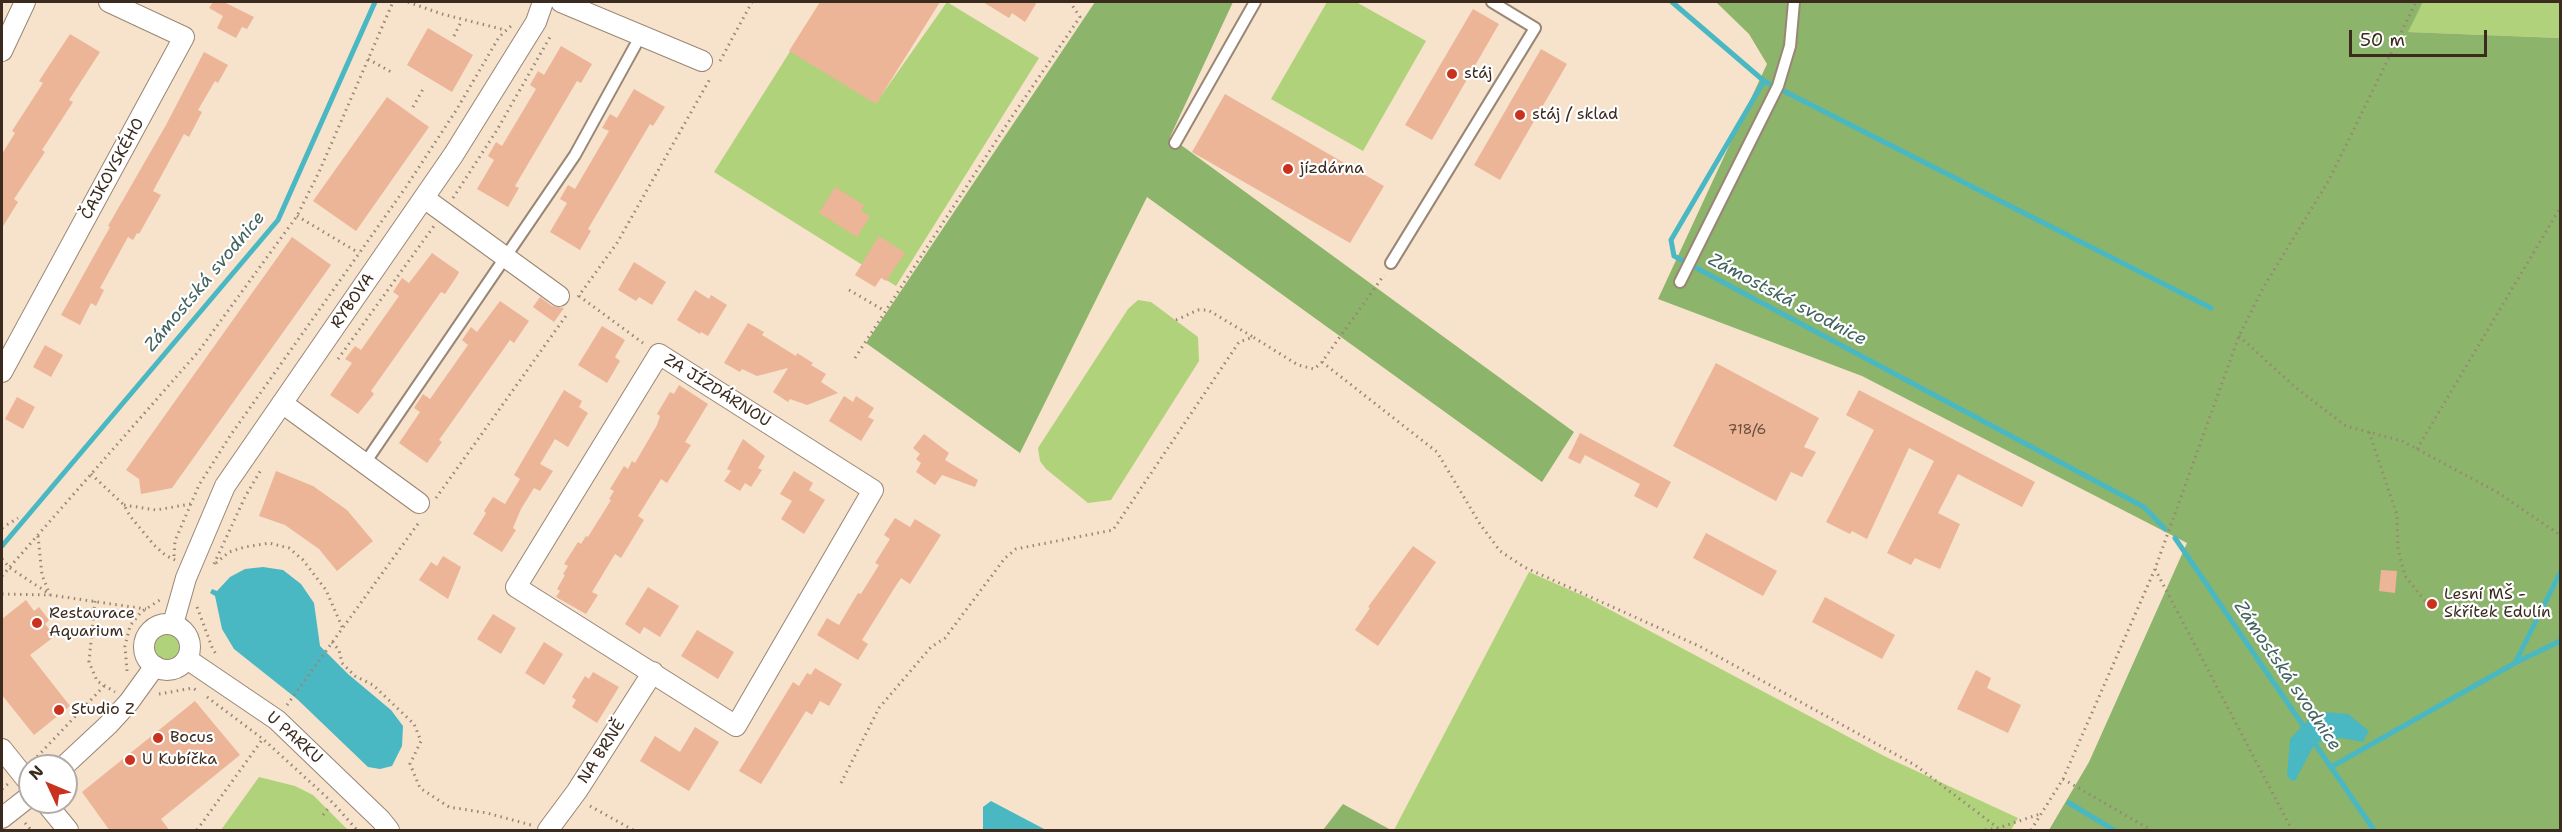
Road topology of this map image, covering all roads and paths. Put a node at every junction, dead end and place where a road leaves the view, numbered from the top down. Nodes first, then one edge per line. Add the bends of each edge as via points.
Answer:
1 (25, 2) edge
2 (109, 2) edge
3 (393, 2) edge
4 (408, 2) edge
5 (543, 2) edge
6 (561, 2) edge
7 (752, 2) edge
8 (1071, 2) edge
9 (1255, 2) edge
10 (1492, 2) edge
11 (1794, 2) edge
12 (2416, 2) edge
13 (462, 20) junction
14 (513, 25) dead end
15 (505, 30) junction
16 (551, 34) dead end
17 (640, 35) junction
18 (454, 36) dead end
19 (2, 51) edge
20 (368, 59) junction
21 (702, 61) dead end
22 (393, 73) dead end
23 (423, 89) dead end
24 (413, 107) dead end
25 (1175, 142) dead end
26 (424, 198) junction
27 (2560, 208) edge
28 (443, 212) junction
29 (297, 216) junction
30 (358, 253) junction
31 (506, 258) junction
32 (1391, 263) joint
33 (1680, 282) dead end
34 (849, 290) dead end
35 (559, 296) dead end
36 (579, 296) junction
37 (885, 311) junction
38 (1176, 320) dead end
39 (2239, 336) junction
40 (1253, 338) junction
41 (659, 354) junction
42 (855, 358) dead end
43 (1322, 363) junction
44 (333, 366) dead end
45 (2, 370) edge
46 (262, 390) dead end
47 (282, 403) junction
48 (2369, 432) junction
49 (2417, 449) junction
50 (365, 463) junction
51 (263, 466) dead end
52 (92, 474) junction
53 (191, 503) dead end
54 (124, 506) junction
55 (425, 508) junction
56 (18, 518) dead end
57 (2, 528) edge
58 (38, 534) junction
59 (2560, 535) edge
60 (2, 559) edge
61 (173, 559) dead end
62 (10, 568) junction
63 (2155, 569) junction
64 (2, 576) edge
65 (2, 594) edge
66 (50, 595) junction
67 (95, 601) junction
68 (2425, 601) dead end
69 (197, 605) dead end
70 (147, 609) dead end
71 (173, 624) junction
72 (343, 629) junction
73 (332, 642) junction
74 (187, 659) junction
75 (155, 666) junction
76 (653, 672) junction
77 (220, 680) junction
78 (104, 686) junction
79 (117, 693) dead end
80 (156, 696) dead end
81 (208, 698) junction
82 (277, 720) junction
83 (263, 739) junction
84 (2, 749) edge
85 (40, 754) edge
86 (76, 754) edge
87 (18, 769) edge
88 (2063, 779) junction
89 (841, 783) dead end
90 (573, 796) junction
91 (18, 805) edge
92 (330, 806) dead end
93 (2042, 813) junction
94 (55, 814) edge
95 (322, 815) dead end
96 (2, 818) edge
97 (24, 822) dead end
98 (1998, 828) junction
99 (544, 830) edge
100 (632, 830) edge
101 (31, 831) edge
102 (68, 831) edge
103 (196, 831) edge
104 (357, 831) edge
105 (389, 831) edge
106 (1985, 831) edge
107 (2031, 831) edge
108 (2151, 831) edge
109 (2292, 831) edge

1 - 19 street
2 - 45 street, ČAJKOVSKÉHO via 184,37
3 - 20 path
4 - 13 path
5 - 26 street, RYBOVA via 536,22
6 - 17 street
7 - 36 path via 623,233
8 - 37 path via 1080,17
9 - 25 lane
10 - 32 lane via 1535,28
11 - 33 lane via 1790,46 1778,86
12 - 39 path via 2329,180 2263,288
13 - 15 path
13 - 18 path
14 - 15 path
15 - 30 path via 431,150
16 - 28 path via 503,120
17 - 21 street
17 - 31 lane via 575,155
20 - 22 path
20 - 29 path
23 - 24 path
26 - 28 street
26 - 47 street, RYBOVA
27 - 49 path
28 - 31 street
28 - 44 path
29 - 30 path
29 - 52 path via 198,352
30 - 46 path
31 - 35 street
31 - 50 lane
32 - 43 path
34 - 37 path
36 - 41 path
36 - 55 path
37 - 42 path
38 - 40 path via 1208,310
39 - 48 path via 2296,388 2346,426
39 - 63 path
40 - 43 path via 1298,365 1314,369
40 - 89 path via 1236,346 1113,530 1016,549 1005,558 945,638 931,647 879,708
41 - 76 street, ZA JÍZDÁRNOU via 516,587
41 - 76 street, ZA JÍZDÁRNOU via 873,490 736,726
43 - 98 path via 1437,452 1500,551 1524,567 1699,645 1905,759
47 - 50 street
47 - 71 street, RYBOVA via 225,486 186,578
48 - 49 path
48 - 68 path via 2397,515 2398,549 2405,576
49 - 59 path via 2497,492
50 - 55 street
51 - 72 path via 214,564 229,552 246,547 269,543 289,548 326,590
52 - 54 path
52 - 58 path
53 - 54 path via 156,510
54 - 61 path via 153,545
55 - 72 path
56 - 57 path
58 - 62 path
58 - 66 path via 42,575
60 - 62 path
62 - 64 path
62 - 66 path
63 - 88 path
63 - 109 path
65 - 66 path
66 - 67 path
67 - 70 path
67 - 78 path via 89,662 94,677
69 - 77 path via 213,650 229,663
71 - 74 street via 189,638
71 - 75 street via 159,625 148,634 144,648
72 - 73 path
73 - 82 path
73 - 99 path via 348,670 373,685 414,724 421,741 410,764 420,788 449,807 487,813
74 - 75 street via 169,670
74 - 77 street, U PARKU
75 - 86 street via 115,717
76 - 90 street, NA BRNĚ
77 - 81 path
77 - 82 street, U PARKU
78 - 79 path
78 - 85 path
80 - 81 path via 193,688
81 - 83 path
82 - 83 path
82 - 105 street, U PARKU
83 - 103 path
83 - 104 path via 333,803
84 - 87 street
88 - 93 path
88 - 108 path
90 - 99 street, NA BRNĚ
90 - 100 path
91 - 96 street
92 - 95 path
93 - 98 path
93 - 107 path
94 - 102 street
97 - 101 path
98 - 106 path

